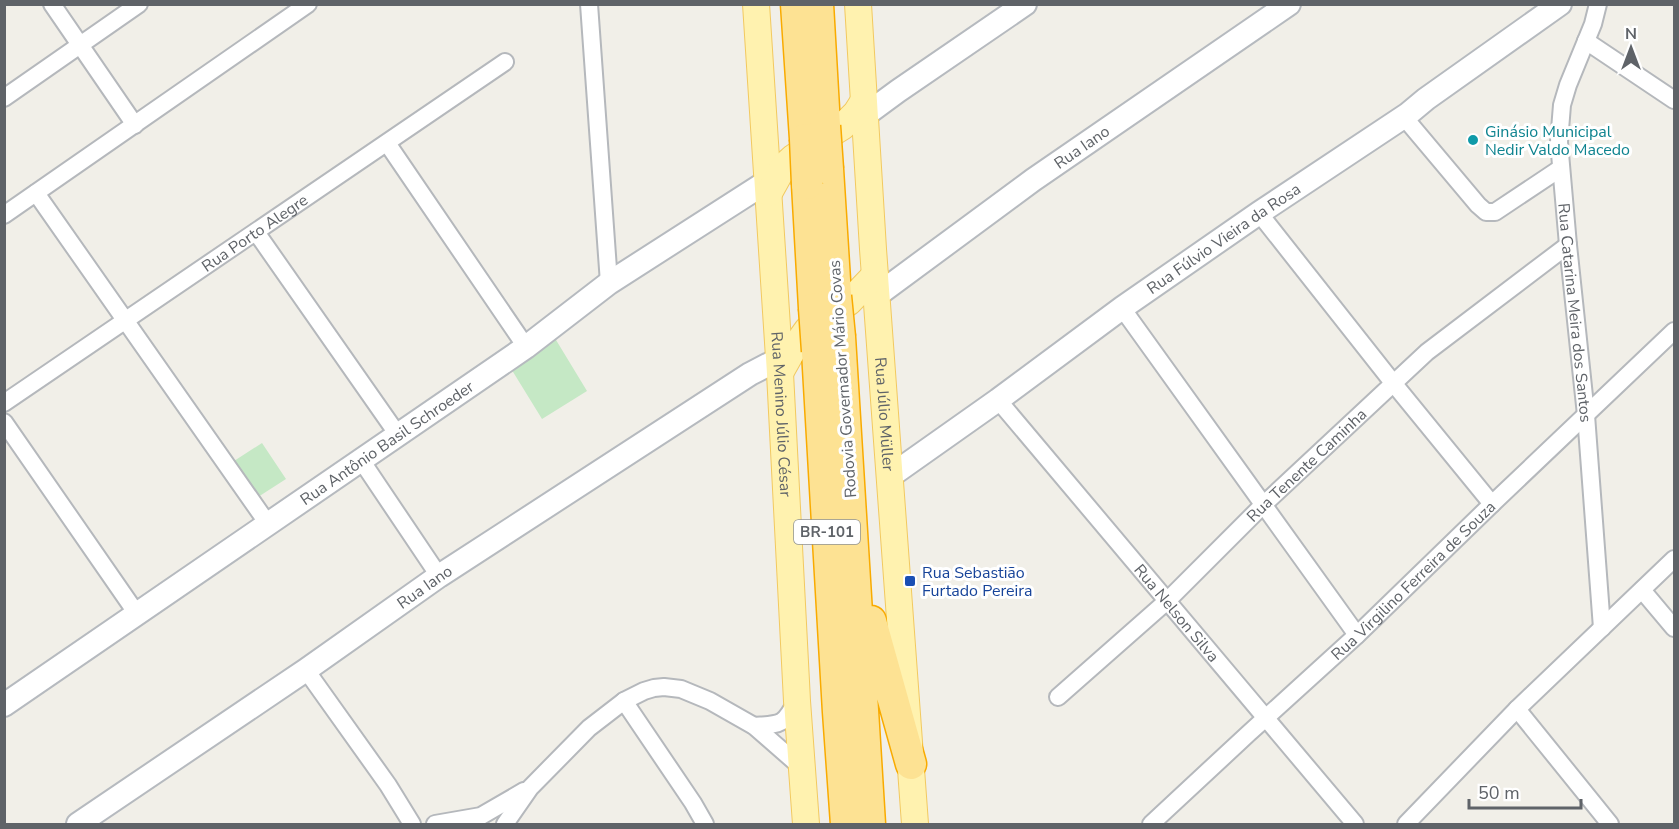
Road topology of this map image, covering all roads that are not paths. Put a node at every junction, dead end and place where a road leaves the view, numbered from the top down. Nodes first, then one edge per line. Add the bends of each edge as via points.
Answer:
1 (52, 4) edge
2 (139, 4) edge
3 (308, 4) edge
4 (589, 4) edge
5 (756, 4) edge
6 (796, 4) edge
7 (818, 4) edge
8 (858, 4) edge
9 (1025, 4) edge
10 (1289, 4) edge
11 (1560, 4) edge
12 (1598, 4) edge
13 (1586, 40) junction
14 (80, 45) junction
15 (505, 62) dead end
16 (4, 98) edge
17 (1674, 100) edge
18 (1404, 117) junction
19 (135, 125) junction
20 (837, 129) junction
21 (387, 143) junction
22 (766, 149) junction
23 (1561, 168) junction
24 (768, 187) junction
25 (36, 193) junction
26 (1259, 213) junction
27 (4, 215) edge
28 (256, 232) junction
29 (1568, 246) junction
30 (609, 283) junction
31 (876, 294) junction
32 (1122, 308) junction
33 (126, 321) junction
34 (827, 321) junction
35 (777, 322) junction
36 (1674, 331) edge
37 (526, 347) junction
38 (780, 366) junction
39 (1394, 384) junction
40 (998, 400) junction
41 (4, 404) edge
42 (1586, 415) junction
43 (4, 422) edge
44 (399, 435) junction
45 (361, 460) junction
46 (889, 477) junction
47 (1491, 504) junction
48 (1263, 506) junction
49 (268, 524) junction
50 (1674, 559) edge
51 (854, 560) junction
52 (439, 576) junction
53 (1642, 590) junction
54 (1167, 601) junction
55 (137, 614) junction
56 (1602, 628) junction
57 (1674, 628) edge
58 (1357, 635) junction
59 (306, 670) junction
60 (7, 698) edge
61 (1058, 698) dead end
62 (624, 701) junction
63 (797, 701) junction
64 (1517, 709) junction
65 (1265, 718) junction
66 (754, 726) junction
67 (910, 764) junction
68 (801, 767) junction
69 (530, 788) junction
70 (78, 825) edge
71 (412, 825) edge
72 (435, 825) edge
73 (505, 825) edge
74 (705, 825) edge
75 (806, 825) edge
76 (846, 825) edge
77 (870, 825) edge
78 (915, 825) edge
79 (1151, 825) edge
80 (1355, 825) edge
81 (1406, 825) edge
82 (1610, 825) edge

1 - 14 street
2 - 14 street
3 - 19 street
4 - 30 street
5 - 22 main road, Rua Menino Júlio César
6 - 20 highway, Rodovia Governador Mário Covas / BR-101
7 - 20 highway, Rodovia Governador Mário Covas / BR-101
8 - 20 main road, Rua Júlio Müller
9 - 20 street, Rua Antônio Basil Schroeder
10 - 31 street, Rua Iano via 1033,180
11 - 18 street, Rua Fúlvio Vieira da Rosa
12 - 13 street, Rua Catarina Meira dos Santos
13 - 17 street
13 - 23 street, Rua Catarina Meira dos Santos via 1562,105
14 - 16 street
14 - 19 street
15 - 21 street, Rua Porto Alegre
18 - 23 street via 1486,212 1495,212
18 - 26 street, Rua Fúlvio Vieira da Rosa
19 - 25 street
20 - 22 main road via 784,158
20 - 24 main road, Rua Antônio Basil Schroeder via 784,166
20 - 31 main road, Rua Júlio Müller
20 - 34 highway, Rodovia Governador Mário Covas / BR-101, bridge via 818,177
21 - 28 street, Rua Porto Alegre
21 - 37 street
22 - 24 main road, Rua Menino Júlio César
23 - 29 street, Rua Catarina Meira dos Santos
24 - 30 street, Rua Antônio Basil Schroeder
24 - 35 main road, Rua Menino Júlio César
25 - 27 street
25 - 33 street
26 - 32 street, Rua Fúlvio Vieira da Rosa
26 - 39 street
28 - 33 street, Rua Porto Alegre
28 - 44 street
29 - 39 street, Rua Tenente Caminha via 1426,352
29 - 42 street, Rua Catarina Meira dos Santos
30 - 37 street, Rua Antônio Basil Schroeder
31 - 34 main road, Rua Iano
31 - 46 main road, Rua Júlio Müller
32 - 40 street, Rua Fúlvio Vieira da Rosa
32 - 48 street
33 - 41 street, Rua Porto Alegre
33 - 49 street
34 - 35 main road via 791,330
34 - 38 main road, Rua Iano via 794,348
34 - 51 highway, Rodovia Governador Mário Covas / BR-101
34 - 76 highway, Rodovia Governador Mário Covas / BR-101 via 838,712
35 - 38 main road, Rua Menino Júlio César
36 - 42 street, Rua Virgilino Ferreira de Souza
37 - 44 street, Rua Antônio Basil Schroeder
38 - 52 street, Rua Iano via 750,374
38 - 63 main road, Rua Menino Júlio César
39 - 47 street
39 - 48 street, Rua Tenente Caminha
40 - 46 street, Rua Fúlvio Vieira da Rosa
40 - 54 street, Rua Nelson Silva
42 - 47 street, Rua Virgilino Ferreira de Souza
42 - 56 street, Rua Catarina Meira dos Santos
43 - 55 street
44 - 45 street, Rua Antônio Basil Schroeder
45 - 49 street, Rua Antônio Basil Schroeder
45 - 52 street
46 - 67 main road, Rua Júlio Müller
47 - 58 street, Rua Virgilino Ferreira de Souza
48 - 54 street, Rua Tenente Caminha
48 - 58 street
49 - 55 street, Rua Antônio Basil Schroeder
50 - 53 street
51 - 67 highway
51 - 77 highway, Rodovia Governador Mário Covas / BR-101
52 - 59 street, Rua Iano
53 - 56 street
53 - 57 street
54 - 61 street, Rua Tenente Caminha
54 - 65 street, Rua Nelson Silva
55 - 60 street, Rua Antônio Basil Schroeder
56 - 64 street
58 - 65 street, Rua Virgilino Ferreira de Souza
59 - 70 street, Rua Iano
59 - 71 street
62 - 66 street via 644,690 681,688
62 - 69 street via 589,728
62 - 74 street
63 - 66 street via 789,716 778,724
63 - 68 main road, Rua Menino Júlio César
64 - 81 street
64 - 82 street
65 - 79 street, Rua Virgilino Ferreira de Souza
65 - 80 street, Rua Nelson Silva
66 - 68 street
67 - 78 main road, Rua Júlio Müller
68 - 75 main road, Rua Menino Júlio César
69 - 72 street via 481,816
69 - 73 street

